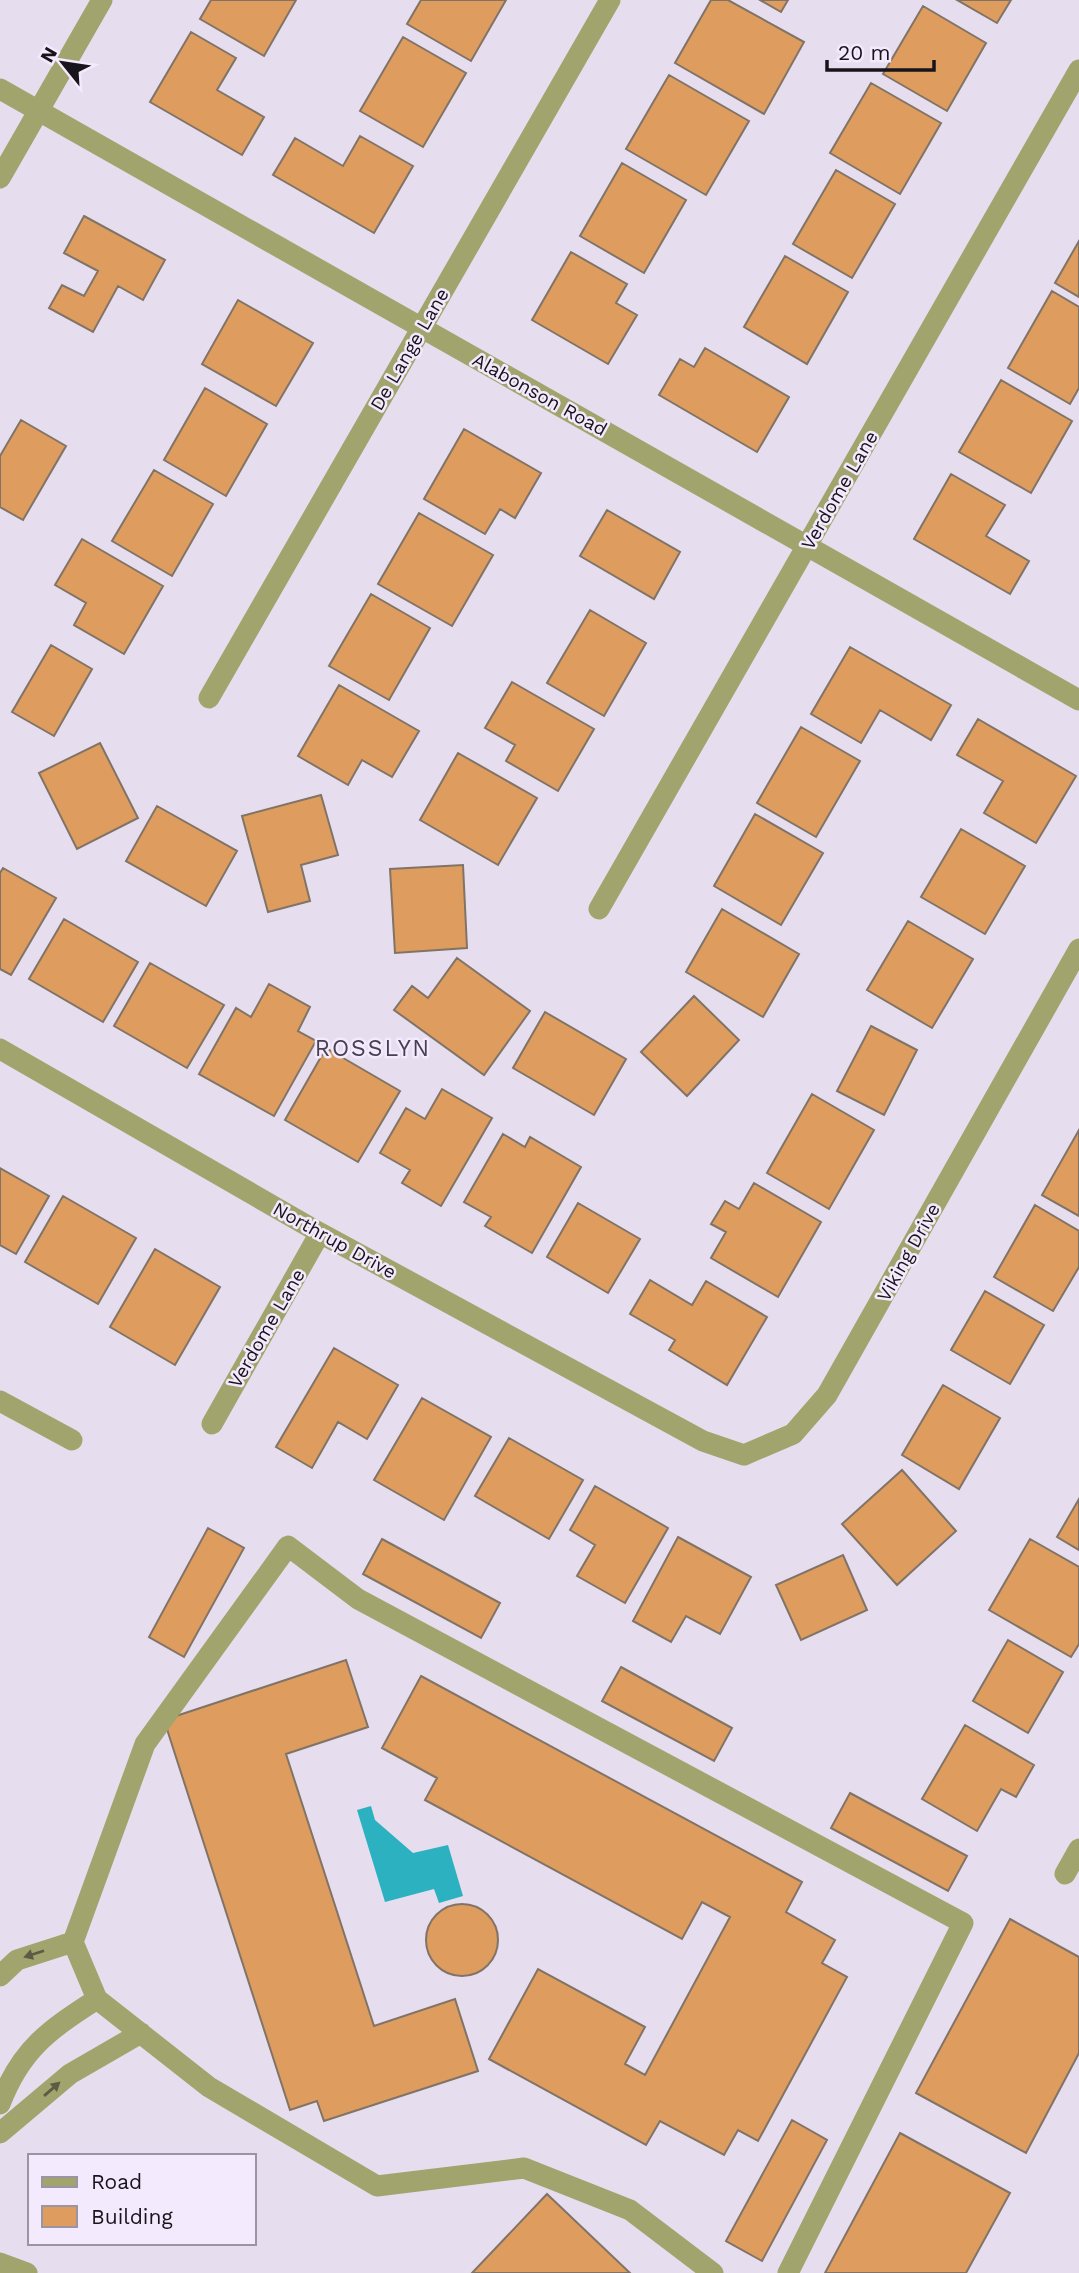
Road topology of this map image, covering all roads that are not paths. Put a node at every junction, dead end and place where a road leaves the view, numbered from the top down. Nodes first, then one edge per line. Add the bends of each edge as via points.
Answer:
1 (102, 0) edge
2 (610, 0) edge
3 (1079, 71) edge
4 (0, 89) edge
5 (38, 111) junction
6 (0, 178) edge
7 (421, 327) junction
8 (807, 545) junction
9 (209, 698) dead end
10 (1079, 700) edge
11 (599, 909) dead end
12 (1079, 949) edge
13 (0, 1049) edge
14 (320, 1233) junction
15 (0, 1401) edge
16 (212, 1424) dead end
17 (673, 1424) joint
18 (72, 1440) dead end
19 (1079, 1849) edge
20 (1065, 1874) dead end
21 (73, 1942) junction
22 (0, 1976) edge
23 (97, 1999) junction
24 (141, 2034) junction
25 (0, 2104) edge
26 (0, 2133) edge
27 (0, 2263) edge
28 (27, 2273) edge
29 (713, 2273) edge
30 (788, 2273) edge

1 - 5 street
2 - 7 street, De Lange Lane
3 - 8 street, Verdome Lane
4 - 5 street, Alabonson Road
5 - 6 street
5 - 7 street, Alabonson Road
7 - 8 street, Alabonson Road
7 - 9 street, De Lange Lane
8 - 10 street, Alabonson Road
8 - 11 street, Verdome Lane
12 - 17 street, Viking Drive via 827,1395 793,1434 744,1455 703,1441
13 - 14 street, Northrup Drive
14 - 16 street, Verdome Lane
14 - 17 street, Northrup Drive
15 - 18 street
19 - 20 street
21 -> 22 street via 17,1959
21 - 23 street
21 - 30 street via 145,1744 288,1546 358,1599 963,1923
23 - 24 street
23 - 25 street via 50,2029 12,2073
26 -> 24 street via 70,2074
24 - 29 street via 209,2087 377,2186 524,2168 630,2210
27 - 28 street

